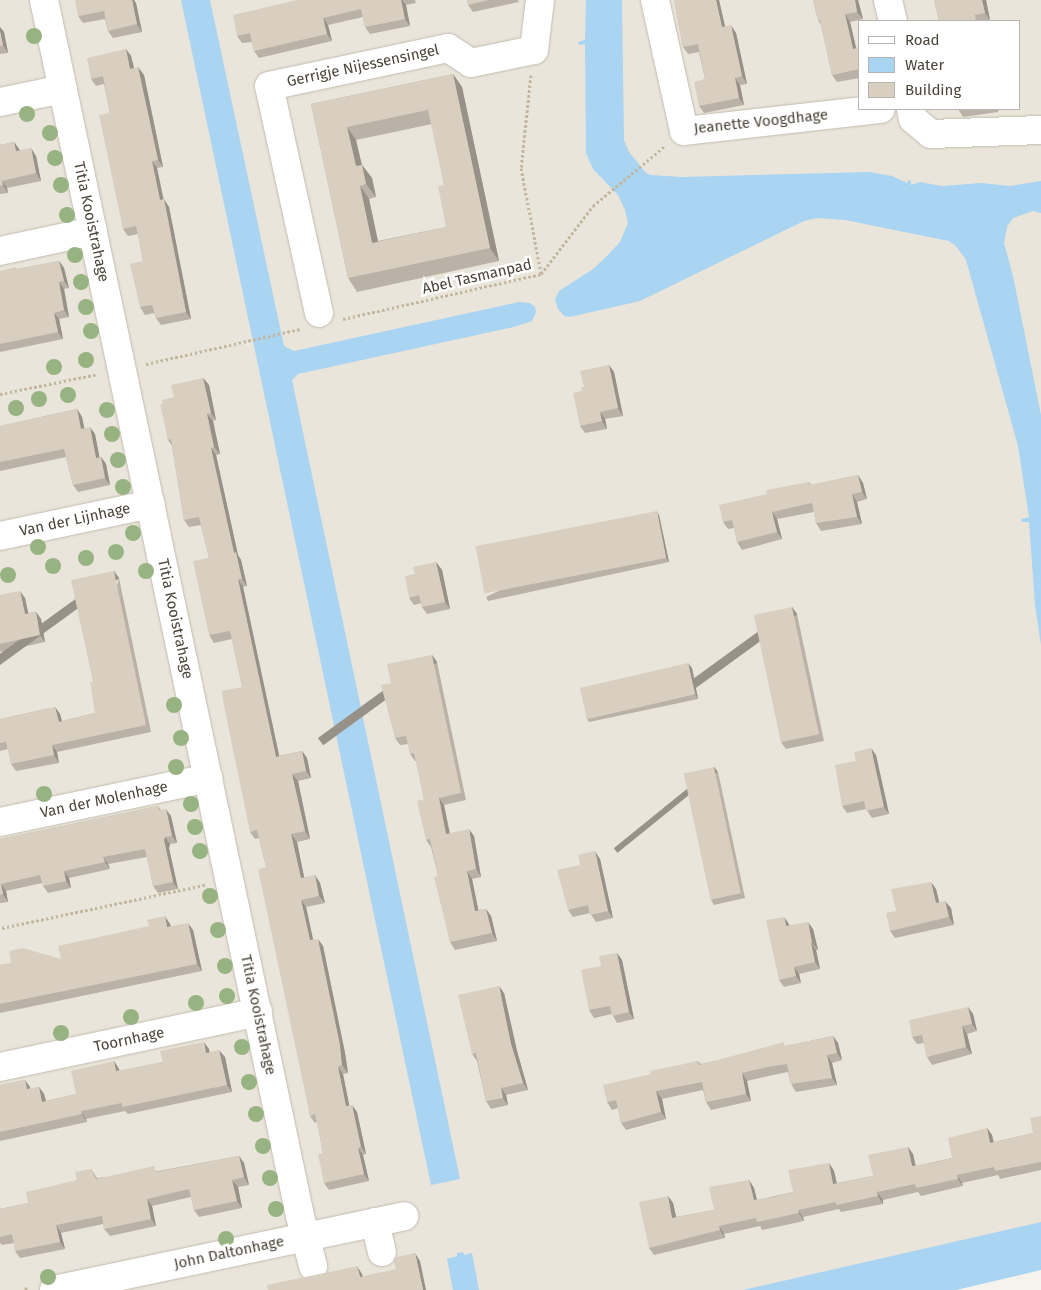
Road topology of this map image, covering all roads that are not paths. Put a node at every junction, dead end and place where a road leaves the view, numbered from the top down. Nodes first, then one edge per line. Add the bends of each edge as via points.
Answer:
1 (44, 0) edge
2 (540, 0) edge
3 (656, 0) edge
4 (888, 0) edge
5 (893, 20) edge
6 (63, 89) junction
7 (0, 102) edge
8 (872, 110) edge
9 (911, 110) edge
10 (1041, 130) edge
11 (93, 231) junction
12 (0, 251) edge
13 (329, 316) road end
14 (151, 504) junction
15 (0, 536) edge
16 (208, 778) junction
17 (0, 822) edge
18 (258, 1012) junction
19 (0, 1068) edge
20 (404, 1216) dead end
21 (375, 1222) junction
22 (305, 1237) junction
23 (382, 1252) dead end
24 (313, 1266) dead end
25 (54, 1290) edge

1 - 6 street, Titia Kooistrahage
2 - 13 street, Gerrigje Nijessensingel via 534,50 471,63 448,48 269,86
3 - 8 street, Jeanette Voogdhage via 684,131
4 - 5 street
6 - 7 street
6 - 11 street, Titia Kooistrahage
9 - 10 street via 913,118 931,134
11 - 12 street
11 - 14 street, Titia Kooistrahage
14 - 15 street, Van der Lijnhage
14 - 16 street, Titia Kooistrahage
16 - 17 street, Van der Molenhage
16 - 18 street, Titia Kooistrahage
18 - 19 street, Toornhage
18 - 22 street, Titia Kooistrahage
20 - 21 street, John Daltonhage
21 - 22 street, John Daltonhage
21 - 23 street
22 - 24 street, Titia Kooistrahage
22 - 25 street, John Daltonhage

